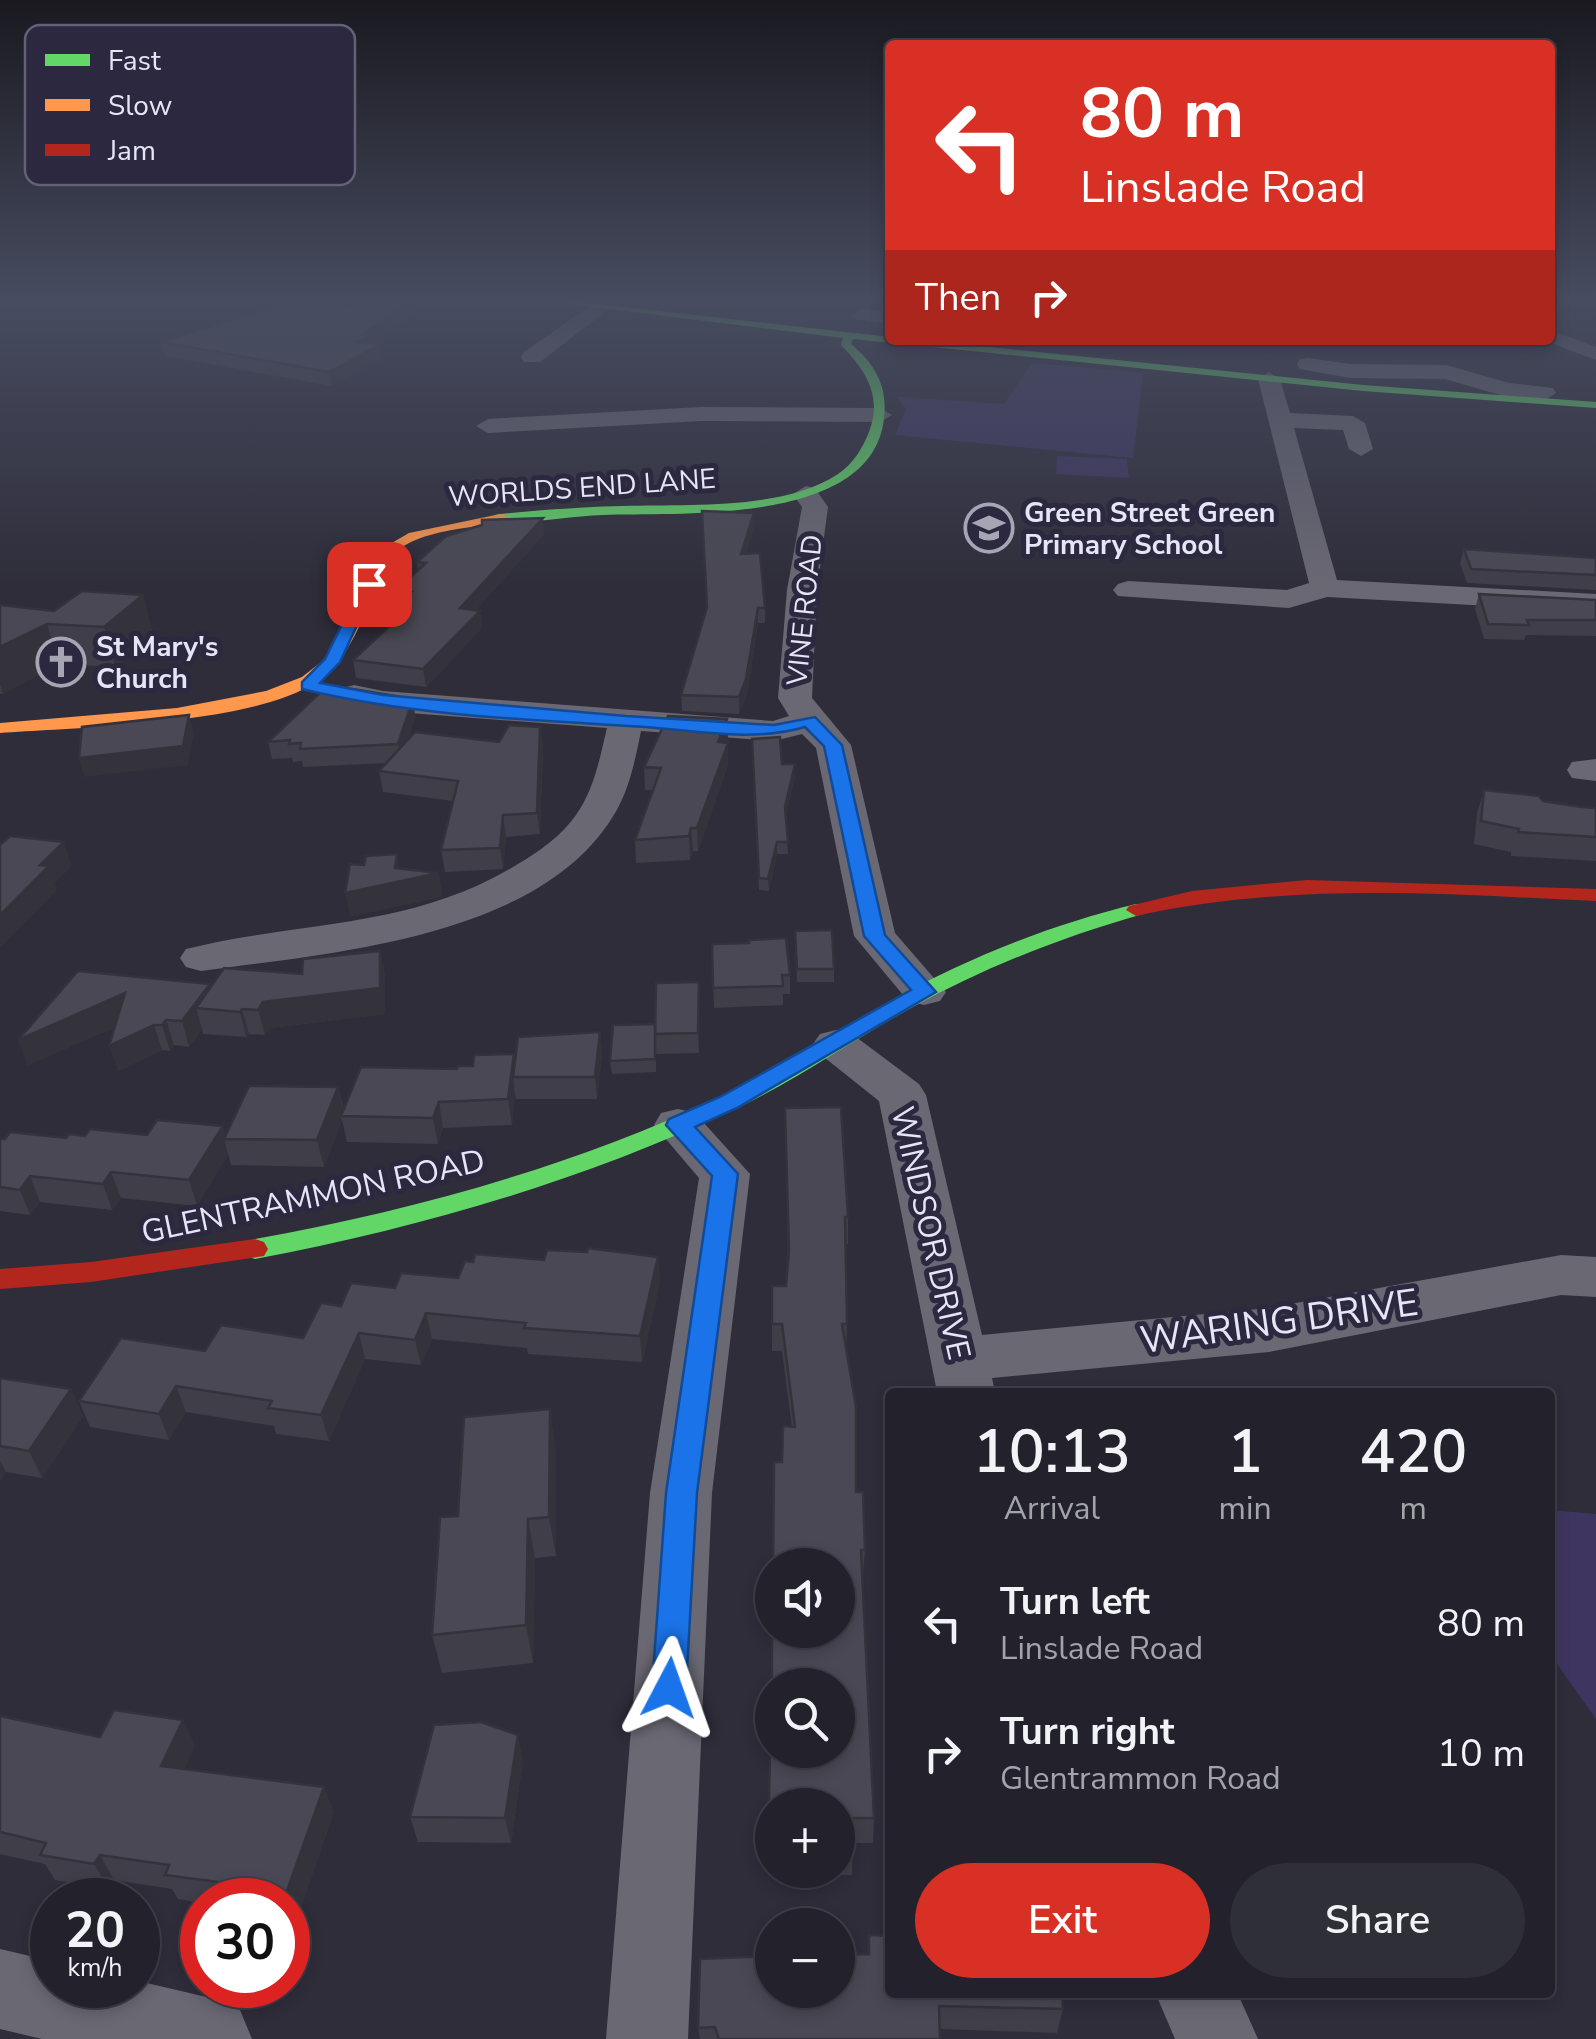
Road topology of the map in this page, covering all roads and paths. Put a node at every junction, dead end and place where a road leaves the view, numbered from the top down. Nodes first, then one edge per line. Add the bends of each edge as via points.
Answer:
1 (878, 397) edge
2 (1273, 397) edge
3 (1549, 397) edge
4 (1595, 406) edge
5 (880, 415) junction
6 (1278, 420) junction
7 (488, 426) dead end
8 (1361, 449) dead end
9 (806, 494) junction
10 (1326, 588) junction
11 (1128, 590) dead end
12 (1596, 603) edge
13 (308, 686) junction
14 (626, 721) junction
15 (808, 721) junction
16 (0, 728) edge
17 (1596, 895) edge
18 (201, 958) dead end
19 (924, 992) junction
20 (836, 1044) junction
21 (678, 1125) junction
22 (1596, 1277) edge
23 (0, 1279) edge
24 (963, 1376) edge
25 (0, 1988) edge
26 (1198, 1998) edge
27 (211, 2039) edge
28 (647, 2039) edge
29 (1217, 2039) edge

1 - 5 street
2 - 6 street
3 - 4 street
5 - 7 street via 701,414
5 - 9 street, WORLDS END LANE via 878,434 864,456
6 - 8 street via 1353,423
6 - 10 street
9 - 13 street, WORLDS END LANE via 750,505 498,518 412,535 388,551 332,662
9 - 15 street, VINE ROAD via 815,507 795,698
10 - 11 street via 1289,599
10 - 12 street
13 - 14 street via 383,700
13 - 16 street via 246,702
14 - 15 street via 774,730
14 - 18 street via 610,782 585,830 498,895 444,916
15 - 19 street, VINE ROAD via 833,745 875,936
17 - 19 street, GLENTRAMMON ROAD via 1246,888 1088,924
19 - 20 street, GLENTRAMMON ROAD
20 - 21 street, GLENTRAMMON ROAD
20 - 24 street, WINDSOR DRIVE via 902,1095
21 - 23 street, GLENTRAMMON ROAD via 518,1185 385,1220 206,1256
21 - 28 street via 725,1174 681,1493
22 - 24 street, WARING DRIVE via 1561,1275 1269,1330
25 - 27 street
26 - 29 street

